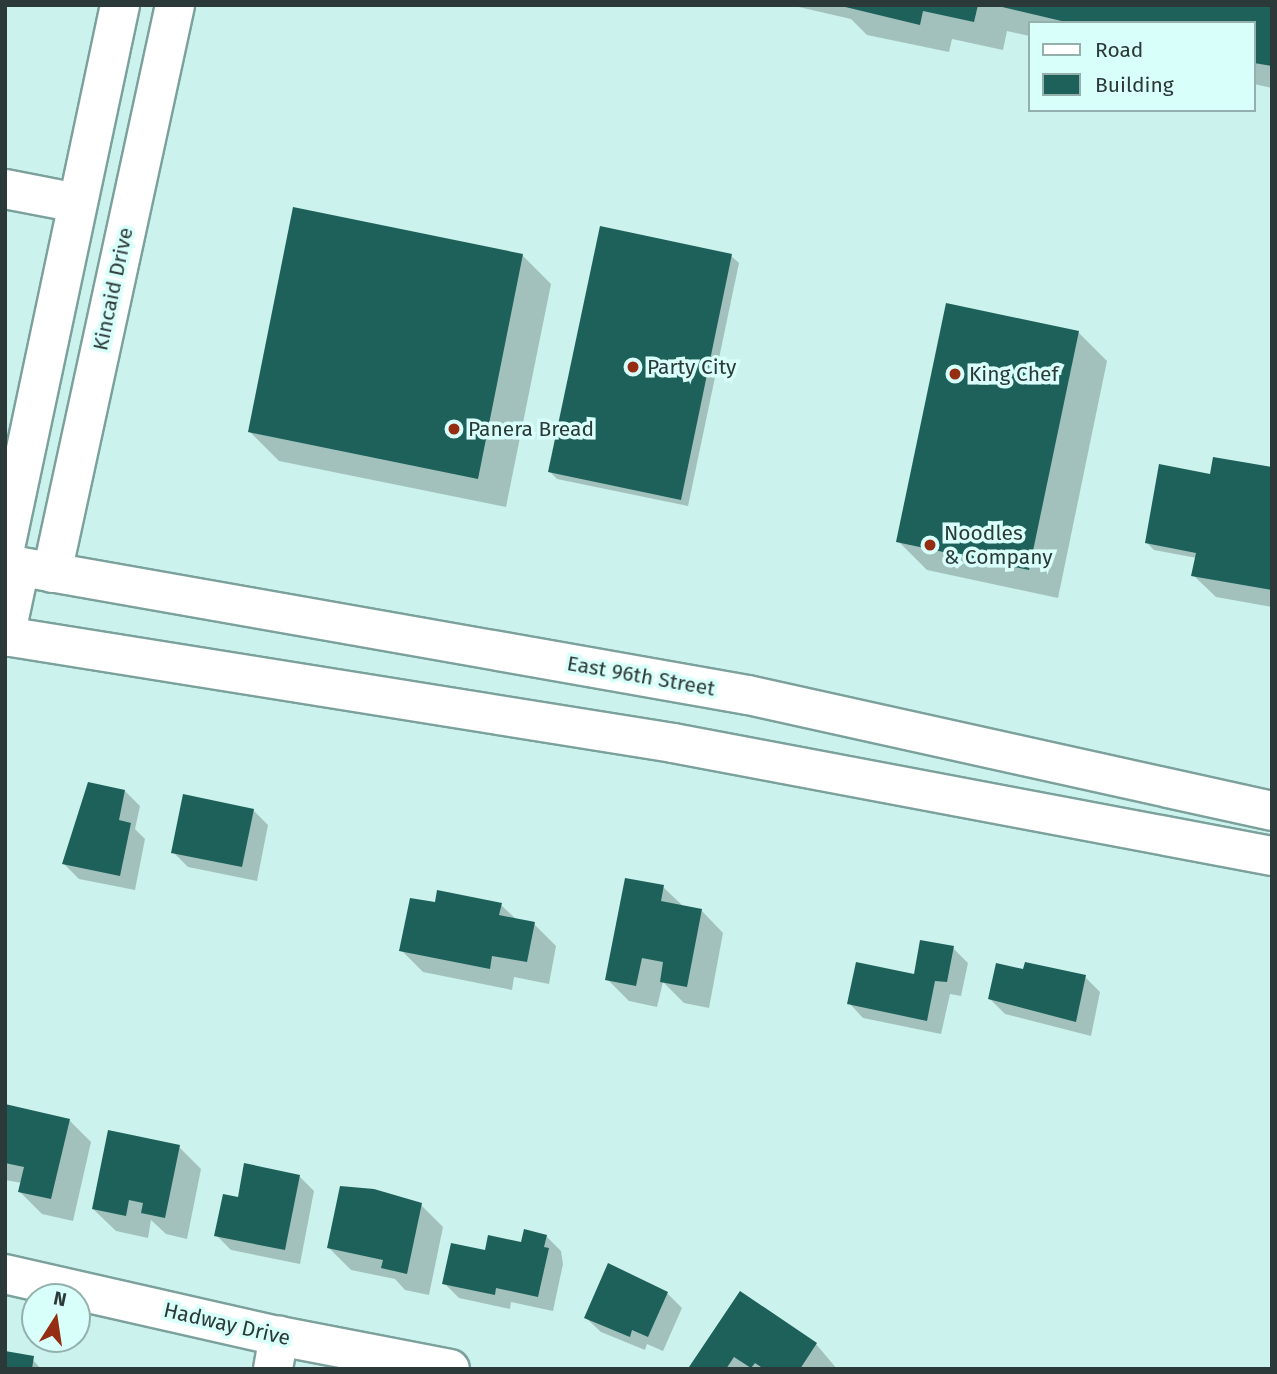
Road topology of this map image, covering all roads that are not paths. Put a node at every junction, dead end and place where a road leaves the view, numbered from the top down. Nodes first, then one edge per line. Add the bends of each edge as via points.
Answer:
1 (120, 5) edge
2 (174, 5) edge
3 (5, 189) edge
4 (77, 203) junction
5 (19, 570) edge
6 (5, 636) edge
7 (1272, 811) edge
8 (1272, 856) edge
9 (5, 1274) edge
10 (276, 1352) edge
11 (450, 1369) edge

1 - 4 main road
2 - 5 main road, Kincaid Drive
3 - 4 main road
4 - 5 main road
5 - 6 main road
5 - 7 main road, East 96th Street via 748,695 1014,758
6 - 8 main road via 673,743
9 - 10 main road, Hadway Drive
10 - 11 main road, Hadway Drive

